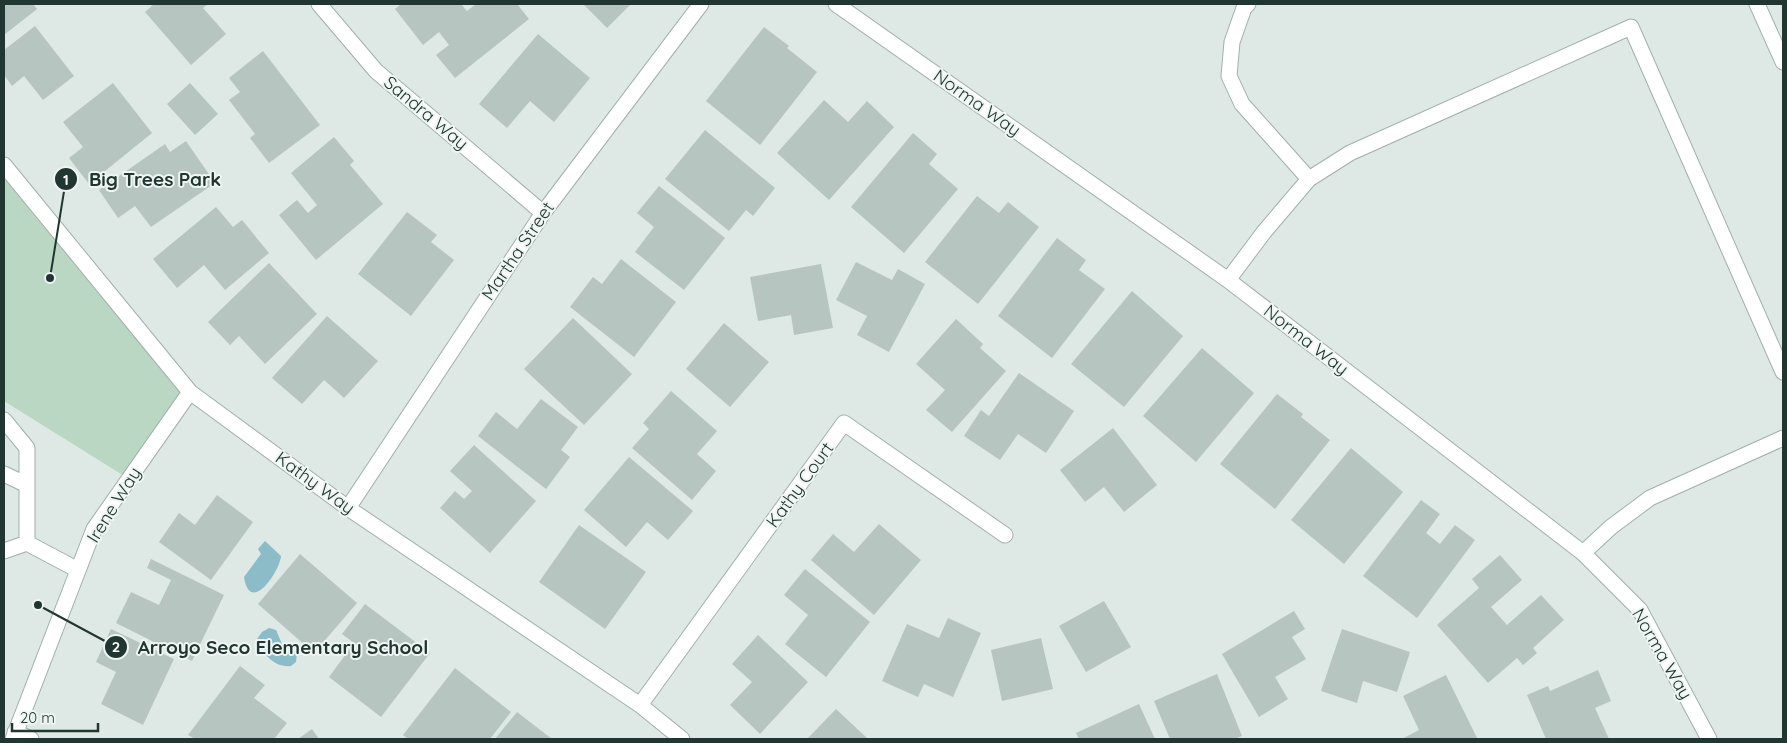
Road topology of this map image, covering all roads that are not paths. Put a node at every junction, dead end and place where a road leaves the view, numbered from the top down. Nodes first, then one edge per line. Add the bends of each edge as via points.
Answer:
1 (319, 4) edge
2 (701, 4) edge
3 (836, 4) edge
4 (1248, 4) edge
5 (1758, 4) edge
6 (1783, 62) edge
7 (4, 165) edge
8 (1310, 179) junction
9 (543, 213) junction
10 (1228, 280) junction
11 (1783, 372) edge
12 (190, 392) junction
13 (4, 420) edge
14 (1783, 438) edge
15 (4, 474) edge
16 (27, 485) junction
17 (348, 508) junction
18 (1005, 535) dead end
19 (27, 543) junction
20 (4, 551) edge
21 (1583, 554) junction
22 (78, 570) junction
23 (640, 705) junction
24 (14, 736) edge
25 (31, 739) edge
26 (682, 739) edge
27 (1709, 739) edge

1 - 9 street, Sandra Way via 376,71
2 - 9 street, Martha Street
3 - 10 street, Norma Way
4 - 8 street via 1232,42 1229,76 1242,104
5 - 6 street
7 - 12 street, Kathy Way
8 - 10 street
8 - 11 street via 1350,153 1631,27
9 - 17 street, Martha Street
10 - 21 street, Norma Way
12 - 17 street, Kathy Way
12 - 22 street, Irene Way via 94,530
13 - 16 street via 27,448
14 - 21 street via 1650,498 1611,527
15 - 16 street
16 - 19 street
17 - 23 street, Kathy Way
18 - 23 street, Kathy Court via 844,423
19 - 20 street
19 - 22 street
21 - 27 street, Norma Way via 1640,610
22 - 24 street, Irene Way
23 - 26 street, Kathy Way
24 - 25 street

